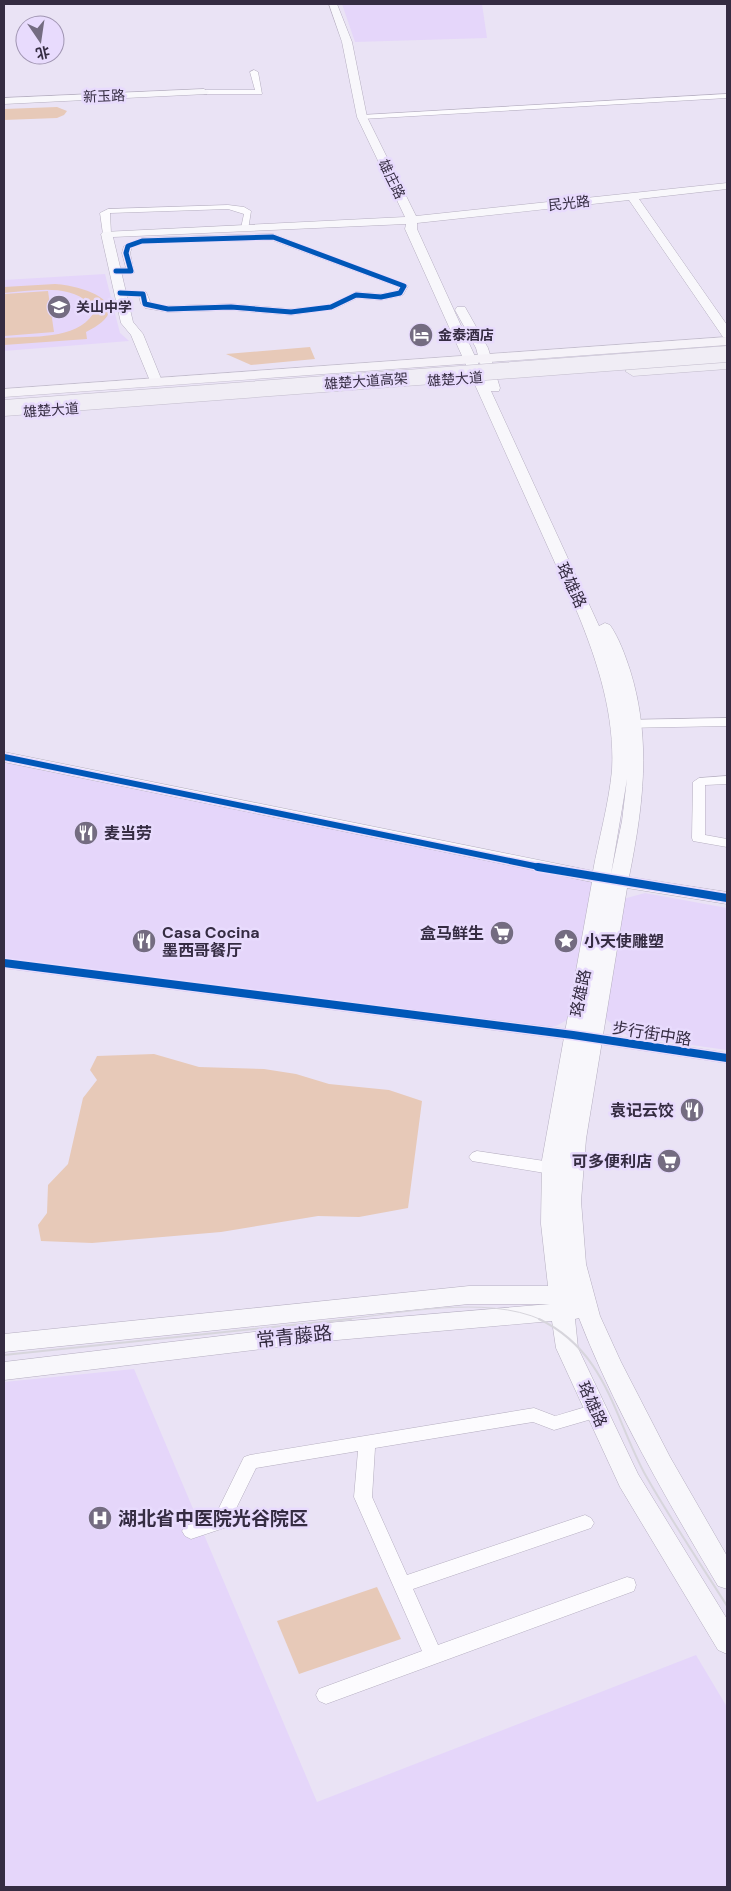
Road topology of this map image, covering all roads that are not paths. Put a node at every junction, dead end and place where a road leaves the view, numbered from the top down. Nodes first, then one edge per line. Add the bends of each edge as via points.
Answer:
1 (333, 4) edge
2 (254, 72) dead end
3 (204, 92) joint
4 (727, 96) edge
5 (4, 100) edge
6 (362, 117) junction
7 (727, 186) edge
8 (632, 196) junction
9 (412, 220) junction
10 (245, 228) junction
11 (108, 234) junction
12 (116, 271) junction
13 (120, 293) junction
14 (727, 334) edge
15 (727, 341) edge
16 (727, 345) edge
17 (476, 353) junction
18 (727, 354) edge
19 (727, 359) edge
20 (727, 364) edge
21 (376, 380) junction
22 (156, 381) junction
23 (486, 383) junction
24 (4, 393) edge
25 (4, 398) edge
26 (4, 408) edge
27 (4, 414) edge
28 (727, 722) edge
29 (625, 724) junction
30 (4, 752) edge
31 (4, 757) edge
32 (727, 780) edge
33 (727, 843) edge
34 (612, 878) junction
35 (727, 898) edge
36 (4, 963) edge
37 (4, 970) edge
38 (582, 1036) junction
39 (727, 1058) edge
40 (477, 1157) dead end
41 (551, 1168) junction
42 (575, 1263) joint
43 (573, 1302) junction
44 (4, 1344) edge
45 (4, 1371) edge
46 (596, 1411) junction
47 (367, 1443) junction
48 (585, 1522) dead end
49 (191, 1531) dead end
50 (727, 1578) edge
51 (402, 1585) junction
52 (627, 1585) dead end
53 (727, 1642) edge
54 (433, 1655) junction
55 (326, 1695) dead end

1 - 6 street, 雄庄路 via 347,42
2 - 3 street via 259,92
3 - 5 street, 新玉路
4 - 6 street
6 - 9 street, 雄庄路
7 - 8 street, 民光路
8 - 9 street, 民光路
8 - 14 street
9 - 10 street, 民光路
9 - 17 main road, 雄庄路 via 411,230
10 - 11 street, 民光路
10 - 11 street via 248,215 241,209 211,206 104,212
11 - 12 street
12 - 13 street
12 - 13 street via 131,271 126,253 128,246 142,241 273,237 404,286 400,292 389,296 356,295 331,307 292,312 231,307 168,309 148,306 143,294
13 - 22 street via 127,323 136,334
15 - 17 main road, 雄楚大道
16 - 25 highway, 雄楚大道高架
17 - 22 main road, 雄楚大道
17 - 23 street, 珞雄路
18 - 21 highway, 雄楚大道高架, bridge
19 - 23 main road, 雄楚大道
20 - 21 highway, bridge via 617,372
21 - 26 highway, 雄楚大道高架, bridge
22 - 24 main road, 雄楚大道
23 - 27 main road, 雄楚大道
23 - 29 street, 珞雄路 via 608,634 625,681
28 - 29 street
29 - 34 street, 珞雄路 via 636,775
30 - 34 street
31 - 34 street
32 - 33 street via 698,782 698,838
34 - 35 street
34 - 38 street, 珞雄路
36 - 38 street, 步行街中路
37 - 38 street via 546,1040
38 - 39 street, 步行街中路
38 - 41 street, 珞雄路
38 - 42 street, 珞雄路 via 571,1169
40 - 41 street
41 - 43 street, 珞雄路 via 550,1209
42 - 43 main road
43 - 44 street, 常青藤路 via 469,1295
43 - 45 street, 常青藤路
43 - 46 street, 珞雄路 via 567,1348
43 - 50 street via 652,1452
46 - 47 street via 554,1423 534,1415
46 - 53 street, 珞雄路 via 629,1480
47 - 49 street via 250,1462 221,1522
47 - 51 street via 363,1497
48 - 51 street
51 - 54 street
52 - 54 street
54 - 55 street

